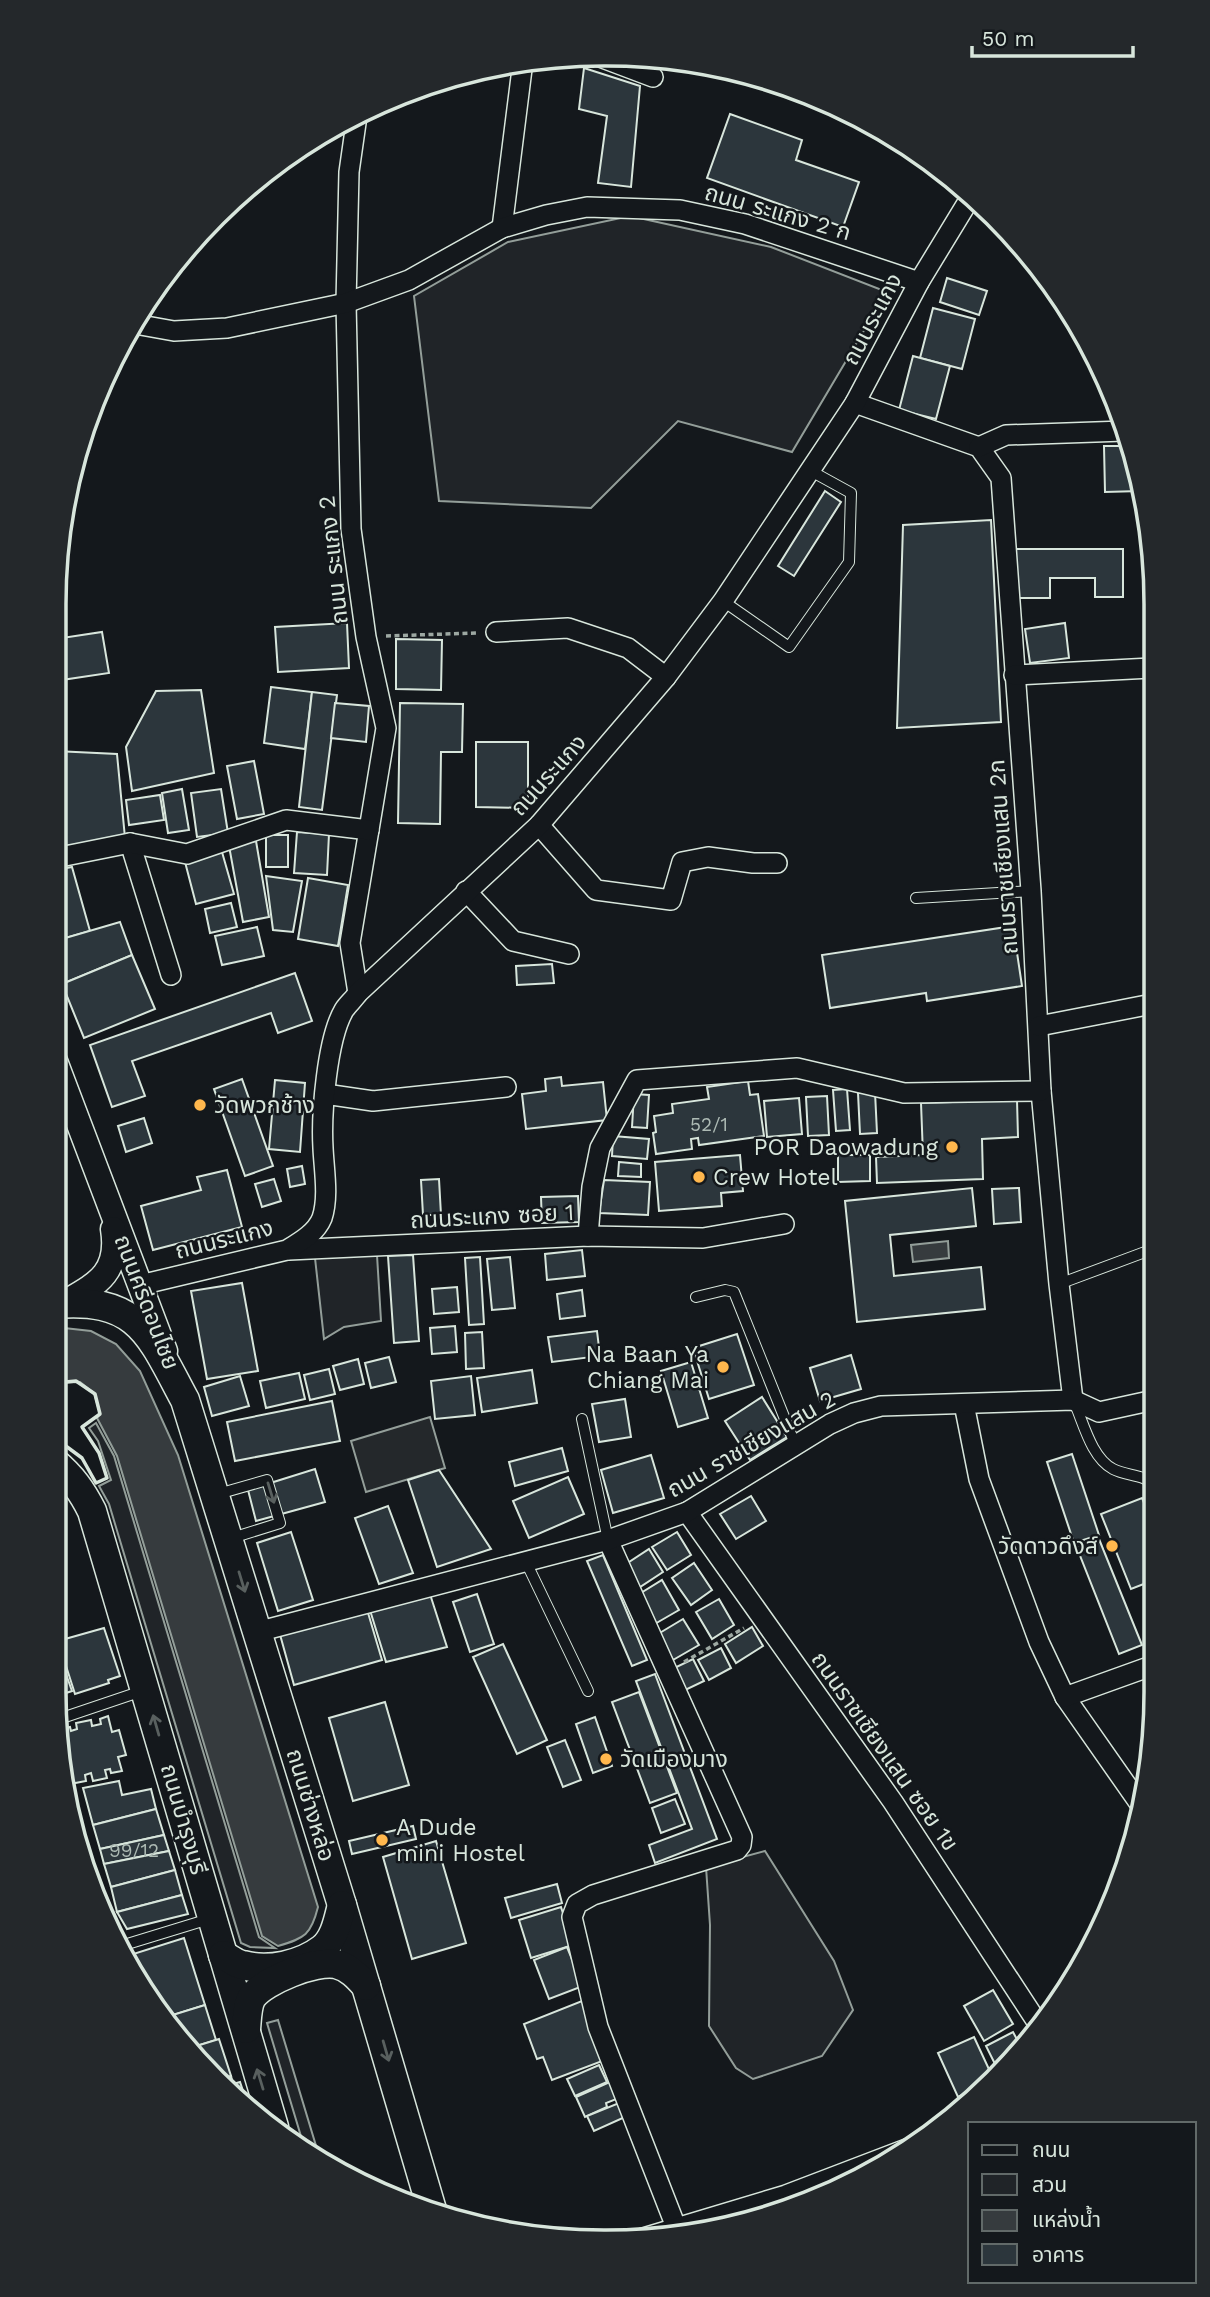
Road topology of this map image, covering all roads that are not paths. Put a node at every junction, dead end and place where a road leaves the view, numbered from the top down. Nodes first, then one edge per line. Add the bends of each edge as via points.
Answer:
1 (627, 67) edge
2 (521, 73) edge
3 (653, 77) dead end
4 (355, 128) edge
5 (966, 205) edge
6 (502, 228) junction
7 (919, 282) junction
8 (346, 303) junction
9 (145, 326) edge
10 (855, 404) junction
11 (1115, 432) edge
12 (979, 447) junction
13 (811, 471) junction
14 (723, 601) junction
15 (496, 632) road end
16 (1144, 668) edge
17 (1014, 675) junction
18 (666, 677) junction
19 (539, 825) junction
20 (369, 830) junction
21 (130, 843) junction
22 (66, 856) edge
23 (777, 863) dead end
24 (466, 891) junction
25 (1031, 891) junction
26 (916, 898) dead end
27 (569, 954) dead end
28 (171, 975) dead end
29 (358, 993) junction
30 (1144, 1006) edge
31 (1039, 1026) junction
32 (506, 1087) dead end
33 (1041, 1091) junction
34 (325, 1094) junction
35 (66, 1107) edge
36 (109, 1205) junction
37 (784, 1224) dead end
38 (589, 1236) junction
39 (287, 1250) junction
40 (1144, 1252) edge
41 (1059, 1284) junction
42 (140, 1285) junction
43 (696, 1297) dead end
44 (66, 1299) edge
45 (66, 1303) edge
46 (185, 1400) junction
47 (1073, 1400) junction
48 (1144, 1402) edge
49 (964, 1404) junction
50 (582, 1419) dead end
51 (795, 1444) junction
52 (66, 1472) edge
53 (1144, 1478) edge
54 (214, 1495) junction
55 (687, 1512) junction
56 (228, 1539) junction
57 (608, 1540) junction
58 (526, 1562) junction
59 (257, 1632) junction
60 (1144, 1669) edge
61 (146, 1690) junction
62 (588, 1690) dead end
63 (1065, 1697) junction
64 (67, 1716) edge
65 (1133, 1795) edge
66 (342, 1905) junction
67 (213, 1918) junction
68 (129, 1943) edge
69 (223, 1955) junction
70 (366, 1986) junction
71 (1034, 2017) edge
72 (246, 2032) junction
73 (270, 2113) edge
74 (843, 2175) edge
75 (429, 2201) edge
76 (686, 2224) edge
77 (676, 2226) edge

1 - 3 street
2 - 6 street
4 - 8 street, ถนน ระแกง 2 via 349,172
5 - 7 street, ถนนระแกง
6 - 7 street, ถนน ระแกง 2 ก via 587,207 680,210 745,223
6 - 8 street, ถนน ระแกง 2 ก via 409,280
7 - 10 street, ถนนระแกง
8 - 9 street, ถนน ระแกง 2 ก via 227,328 174,331
8 - 20 street, ถนน ระแกง 2 via 351,529 366,637 386,728
10 - 12 street
10 - 13 street, ถนนระแกง
11 - 12 street via 1006,435
12 - 17 street, ถนนราชเชียงแสน 2ก via 1001,478
13 - 14 street, ถนนระแกง
13 - 14 lane via 851,494 849,562 789,647
14 - 18 street, ถนนระแกง
15 - 18 street via 568,628 628,648
16 - 17 street
17 - 25 street, ถนนราชเชียงแสน 2ก
18 - 19 street, ถนนระแกง
19 - 23 street via 596,890 671,900 682,862 708,857
19 - 24 street, ถนนระแกง
20 - 21 street via 286,820 187,854
20 - 29 street, ถนน ระแกง 2 via 350,943
21 - 22 street
21 - 28 street
24 - 27 street via 513,941
24 - 29 street, ถนนระแกง
25 - 26 lane
25 - 31 street, ถนนราชเชียงแสน 2ก
29 - 34 street, ถนนระแกง via 335,1032
30 - 31 street
31 - 33 street, ถนนราชเชียงแสน 2ก
32 - 34 street via 373,1101
33 - 38 street, ถนนระแกง ซอย 1 via 904,1093 797,1068 637,1080 600,1148
33 - 41 street, ถนนราชเชียงแสน 2ก
34 - 39 street, ถนนระแกง via 321,1218 305,1239
35 - 36 street, ถนนศรีดอนไชย
36 - 42 street, ถนนศรีดอนไชย
36 - 44 street, ถนนศรีดอนไชย via 115,1241 111,1262 101,1281
37 - 38 street via 703,1238
38 - 39 street, ถนนระแกง ซอย 1
39 - 42 street, ถนนระแกง
40 - 41 lane
41 - 47 street, ถนนราชเชียงแสน 2ก
42 - 46 street, ถนนศรีดอนไชย
43 - 51 lane via 734,1292
45 - 46 main road, ถนนช่างหล่อ via 93,1303 128,1315 150,1336
46 - 54 main road, ถนนช่างหล่อ
47 - 48 street, ถนน ราชเชียงแสน 2 via 1099,1412
47 - 49 street, ถนน ราชเชียงแสน 2
47 - 53 lane via 1100,1459 1113,1469
49 - 51 street, ถนน ราชเชียงแสน 2 via 881,1406 854,1413
49 - 63 street via 979,1479 1039,1642
50 - 57 lane
51 - 55 street, ถนน ราชเชียงแสน 2
52 - 61 main road, ถนนบำรุงบุรี via 92,1511
54 - 56 main road, ถนนช่างหล่อ
54 -> 56 lane via 267,1480 280,1523
55 - 57 street, ถนน ราชเชียงแสน 2
55 - 71 street, ถนนราชเชียงแสน ซอย 1ข via 893,1802
56 -> 59 main road, ถนนช่างหล่อ
57 - 58 street, ถนน ราชเชียงแสน 2
57 - 77 street via 742,1838 737,1850 593,1895 578,1904 572,1917 598,2027
58 - 59 street, ถนน ราชเชียงแสน 2
58 - 62 lane
59 - 66 main road, ถนนช่างหล่อ
60 - 63 street
61 - 64 lane
67 -> 61 main road, ถนนบำรุงบุรี
63 - 65 street
66 - 69 main road via 335,1931 323,1949 301,1960 272,1968 242,1965
66 - 70 main road, ถนนช่างหล่อ
67 - 68 lane
67 - 69 main road, ถนนบำรุงบุรี
69 - 72 main road, ถนนบำรุงบุรี
70 - 72 main road via 338,1965 324,1964 284,1976 250,2000
70 -> 75 main road, ถนนช่างหล่อ
73 -> 72 main road, ถนนบำรุงบุรี
74 - 76 street

